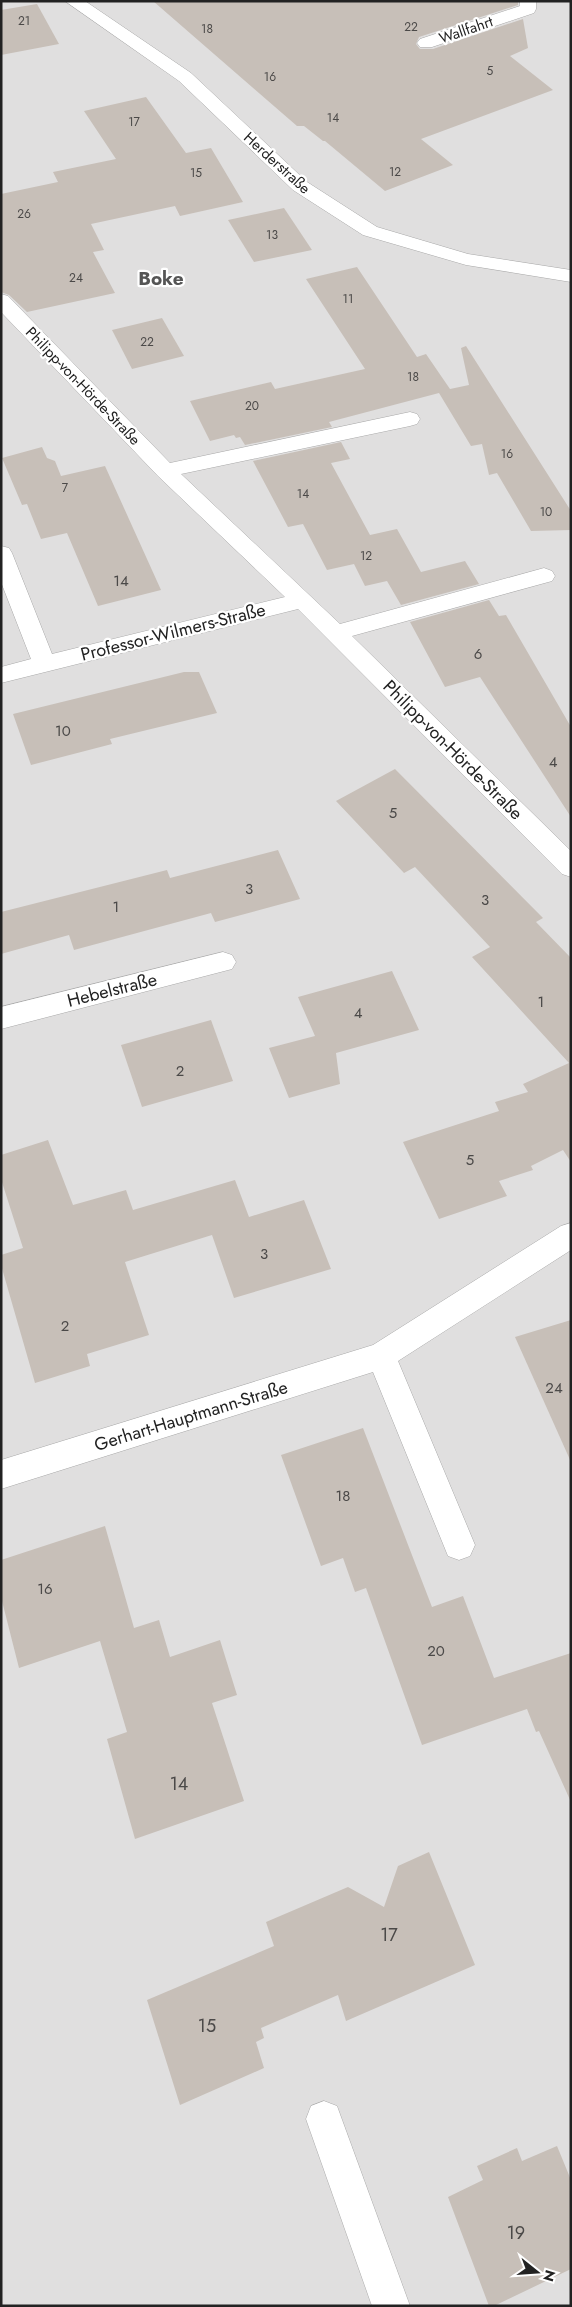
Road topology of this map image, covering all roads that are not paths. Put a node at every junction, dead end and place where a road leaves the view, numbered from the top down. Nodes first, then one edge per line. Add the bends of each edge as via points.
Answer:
1 (73, 1) edge
2 (528, 1) edge
3 (426, 43) dead end
4 (571, 276) edge
5 (1, 300) edge
6 (410, 419) dead end
7 (165, 471) junction
8 (1, 553) edge
9 (544, 576) dead end
10 (302, 600) junction
11 (335, 633) junction
12 (44, 664) junction
13 (1, 675) edge
14 (571, 867) edge
15 (223, 962) dead end
16 (1, 1018) edge
17 (571, 1235) edge
18 (381, 1356) junction
19 (1, 1475) edge
20 (459, 1545) dead end
21 (324, 2119) dead end
22 (391, 2306) edge

1 - 4 street, Herderstraße via 185,77 300,186 370,230 466,259
2 - 3 street, Wallfahrt via 528,8
5 - 7 street, Philipp-von-Hörde-Straße
6 - 7 street
7 - 10 street, Philipp-von-Hörde-Straße
8 - 12 street
9 - 11 street
10 - 11 street, Philipp-von-Hörde-Straße
10 - 12 street, Professor-Wilmers-Straße
11 - 14 street, Philipp-von-Hörde-Straße
12 - 13 street, Professor-Wilmers-Straße
15 - 16 street, Hebelstraße
17 - 18 street, Gerhart-Hauptmann-Straße
18 - 19 street, Gerhart-Hauptmann-Straße
18 - 20 street
21 - 22 street

